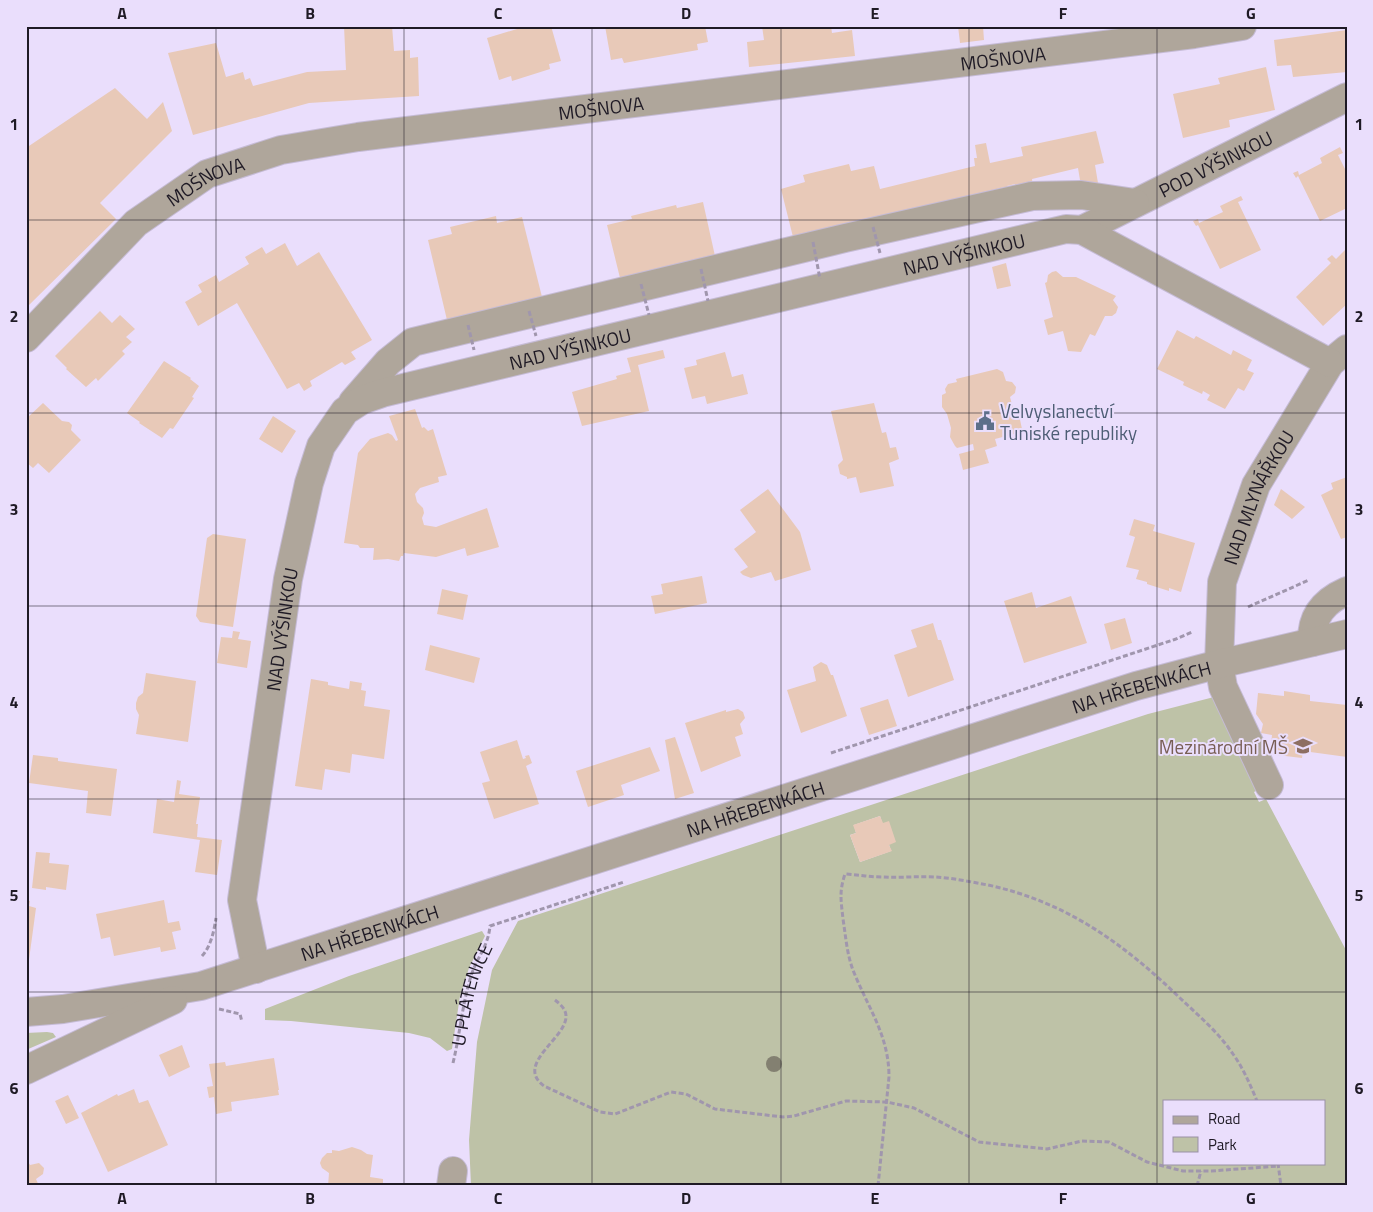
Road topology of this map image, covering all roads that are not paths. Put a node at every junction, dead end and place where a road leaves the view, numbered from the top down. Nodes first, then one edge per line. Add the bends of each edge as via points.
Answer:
1 (1242, 26) edge
2 (1347, 96) edge
3 (1135, 203) junction
4 (1082, 230) junction
5 (26, 338) edge
6 (1339, 356) edge
7 (345, 411) junction
8 (1347, 591) edge
9 (1347, 634) edge
10 (1312, 642) junction
11 (1219, 664) junction
12 (1269, 784) dead end
13 (256, 969) junction
14 (201, 986) junction
15 (26, 1012) edge
16 (26, 1070) edge

1 - 5 street, MOŠNOVA via 358,136 282,150 207,174 136,223
2 - 3 street, POD VÝŠINKOU
3 - 4 street, POD VÝŠINKOU
3 - 7 street via 1081,195 1032,196 414,342 388,362
4 - 6 street
4 - 7 street, NAD VÝŠINKOU via 1066,230 392,391 362,400
6 - 11 street, NAD MLYNÁŘKOU via 1256,486 1222,582
7 - 13 street, NAD VÝŠINKOU via 321,446 309,483 288,579 242,900
8 - 10 street via 1324,604 1312,628
9 - 10 street, NA HŘEBENKÁCH
10 - 11 street, NA HŘEBENKÁCH
11 - 12 street, NAD MLYNÁŘKOU via 1224,690
11 - 13 street, NA HŘEBENKÁCH via 1136,686
13 - 14 street, NA HŘEBENKÁCH
14 - 15 street, NA HŘEBENKÁCH
14 - 16 street, NA HŘEBENKÁCH

